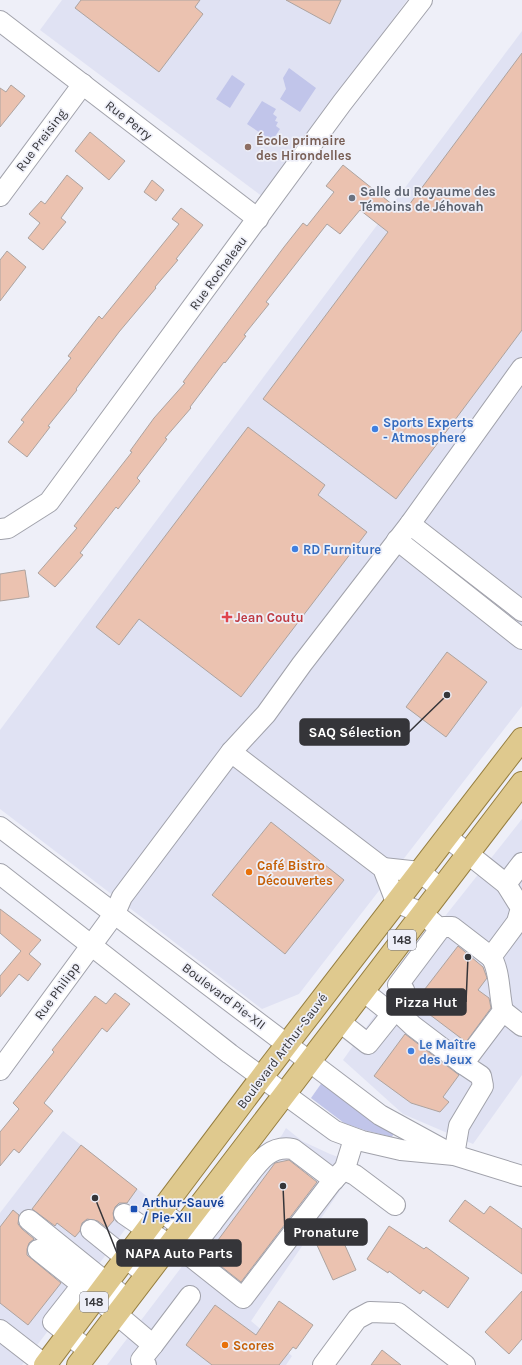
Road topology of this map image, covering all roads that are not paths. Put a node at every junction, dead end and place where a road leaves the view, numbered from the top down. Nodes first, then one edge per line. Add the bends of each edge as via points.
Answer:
1 (422, 0) edge
2 (0, 21) edge
3 (83, 84) junction
4 (0, 196) edge
5 (258, 219) junction
6 (522, 368) edge
7 (410, 524) junction
8 (0, 529) edge
9 (397, 540) junction
10 (522, 611) edge
11 (519, 631) edge
12 (519, 749) edge
13 (231, 752) junction
14 (522, 783) edge
15 (0, 827) edge
16 (447, 837) junction
17 (467, 853) junction
18 (522, 863) edge
19 (383, 868) junction
20 (420, 872) junction
21 (0, 874) edge
22 (506, 884) junction
23 (440, 888) junction
24 (396, 902) junction
25 (521, 908) edge
26 (115, 913) junction
27 (422, 913) junction
28 (440, 929) junction
29 (90, 946) junction
30 (491, 957) junction
31 (383, 965) junction
32 (398, 985) junction
33 (363, 991) junction
34 (503, 1011) junction
35 (395, 1012) junction
36 (340, 1022) junction
37 (522, 1026) edge
38 (287, 1045) junction
39 (309, 1062) junction
40 (463, 1064) junction
41 (0, 1070) edge
42 (261, 1078) junction
43 (284, 1094) junction
44 (354, 1139) junction
45 (248, 1141) junction
46 (265, 1154) junction
47 (454, 1155) junction
48 (240, 1169) junction
49 (339, 1175) junction
50 (522, 1176) edge
51 (395, 1205) dead end
52 (162, 1211) junction
53 (124, 1214) dead end
54 (29, 1220) dead end
55 (197, 1220) junction
56 (148, 1229) junction
57 (91, 1230) dead end
58 (169, 1245) junction
59 (38, 1250) dead end
60 (126, 1258) junction
61 (147, 1275) junction
62 (95, 1289) junction
63 (190, 1296) dead end
64 (122, 1307) junction
65 (0, 1330) edge
66 (69, 1334) junction
67 (153, 1345) junction
68 (84, 1358) edge
69 (45, 1365) edge
70 (146, 1365) edge
71 (323, 1365) edge
72 (465, 1365) edge

1 - 5 street, Rue Rocheleau via 342,103
2 - 3 street, Rue Perry
3 - 4 street, Rue Preising
3 - 5 street, Rue Perry
5 - 8 street, Rue Rocheleau via 49,502 8,528
6 - 7 street, Rue Philipp
7 - 9 street, Rue Philipp
7 - 10 street
9 - 11 street
9 - 13 street, Rue Philipp via 266,714
12 - 16 main road, Boulevard Arthur-Sauvé / 148
13 - 19 street
13 - 26 street, Rue Philipp via 122,897
14 - 17 main road, Boulevard Arthur-Sauvé / 148
15 - 26 street, Boulevard Pie-XII
16 - 17 street
16 - 20 main road, Boulevard Arthur-Sauvé / 148
17 - 22 street
17 - 23 main road, Boulevard Arthur-Sauvé / 148
18 - 22 street
19 - 20 street
19 - 24 street
20 - 23 street
20 - 24 main road, Boulevard Arthur-Sauvé / 148
21 - 29 street, Boulevard Pie-XII
22 - 25 street
23 - 27 main road, Boulevard Arthur-Sauvé / 148
24 - 27 street
24 - 38 main road, Boulevard Arthur-Sauvé / 148
25 - 30 street via 517,922
26 - 29 street, Rue Philipp
26 - 38 street, Boulevard Pie-XII
27 - 28 street
27 - 31 main road, Boulevard Arthur-Sauvé / 148
28 - 30 street via 452,927
28 - 32 street
29 - 41 street, Rue Philipp
29 - 42 street, Boulevard Pie-XII
30 - 34 street via 498,970 498,990
31 - 32 street via 394,975
31 - 33 main road, Boulevard Arthur-Sauvé / 148
32 - 35 street via 404,990 407,999 402,1008
33 - 35 street
33 - 36 main road, Boulevard Arthur-Sauvé / 148
34 - 37 street
34 - 40 street
35 - 36 street via 368,1044
35 - 40 street
36 - 39 main road, Boulevard Arthur-Sauvé / 148
38 - 39 street, Boulevard Pie-XII
38 - 42 main road, Boulevard Arthur-Sauvé / 148
39 - 43 main road, Boulevard Arthur-Sauvé / 148
39 - 47 street, Boulevard Pie-XII via 380,1115
40 - 47 street via 481,1076 483,1086 459,1126
42 - 43 street, Boulevard Pie-XII
42 - 52 main road, Boulevard Arthur-Sauvé / 148
43 - 44 street, Boulevard Pie-XII via 328,1127
43 - 45 main road, Boulevard Arthur-Sauvé / 148
44 - 47 street, Boulevard Pie-XII via 400,1150
44 - 49 street
45 - 46 street
45 - 48 main road, Boulevard Arthur-Sauvé / 148
46 - 48 street
46 - 49 street via 293,1149
47 - 50 street, Boulevard Pie-XII
48 - 55 main road, Boulevard Arthur-Sauvé / 148
49 - 51 street via 355,1175
49 - 58 street via 244,1298 185,1252
52 - 55 street
52 - 56 main road, Boulevard Arthur-Sauvé / 148
53 - 56 street via 136,1224
54 - 62 street
55 - 58 main road, Boulevard Arthur-Sauvé / 148
56 - 58 street
56 - 60 main road, Boulevard Arthur-Sauvé / 148
57 - 60 street
58 - 61 main road, Boulevard Arthur-Sauvé / 148
59 - 62 street
60 - 61 street
60 - 62 main road, Boulevard Arthur-Sauvé / 148
61 - 64 main road, Boulevard Arthur-Sauvé / 148
62 - 64 street
62 - 66 main road, Boulevard Arthur-Sauvé / 148
63 - 67 street
64 - 67 street
64 - 68 main road, Boulevard Arthur-Sauvé / 148
65 - 69 street
66 - 68 street
66 - 69 main road, Boulevard Arthur-Sauvé / 148
67 - 70 street via 141,1360
71 - 72 street via 357,1319 370,1312 398,1313

